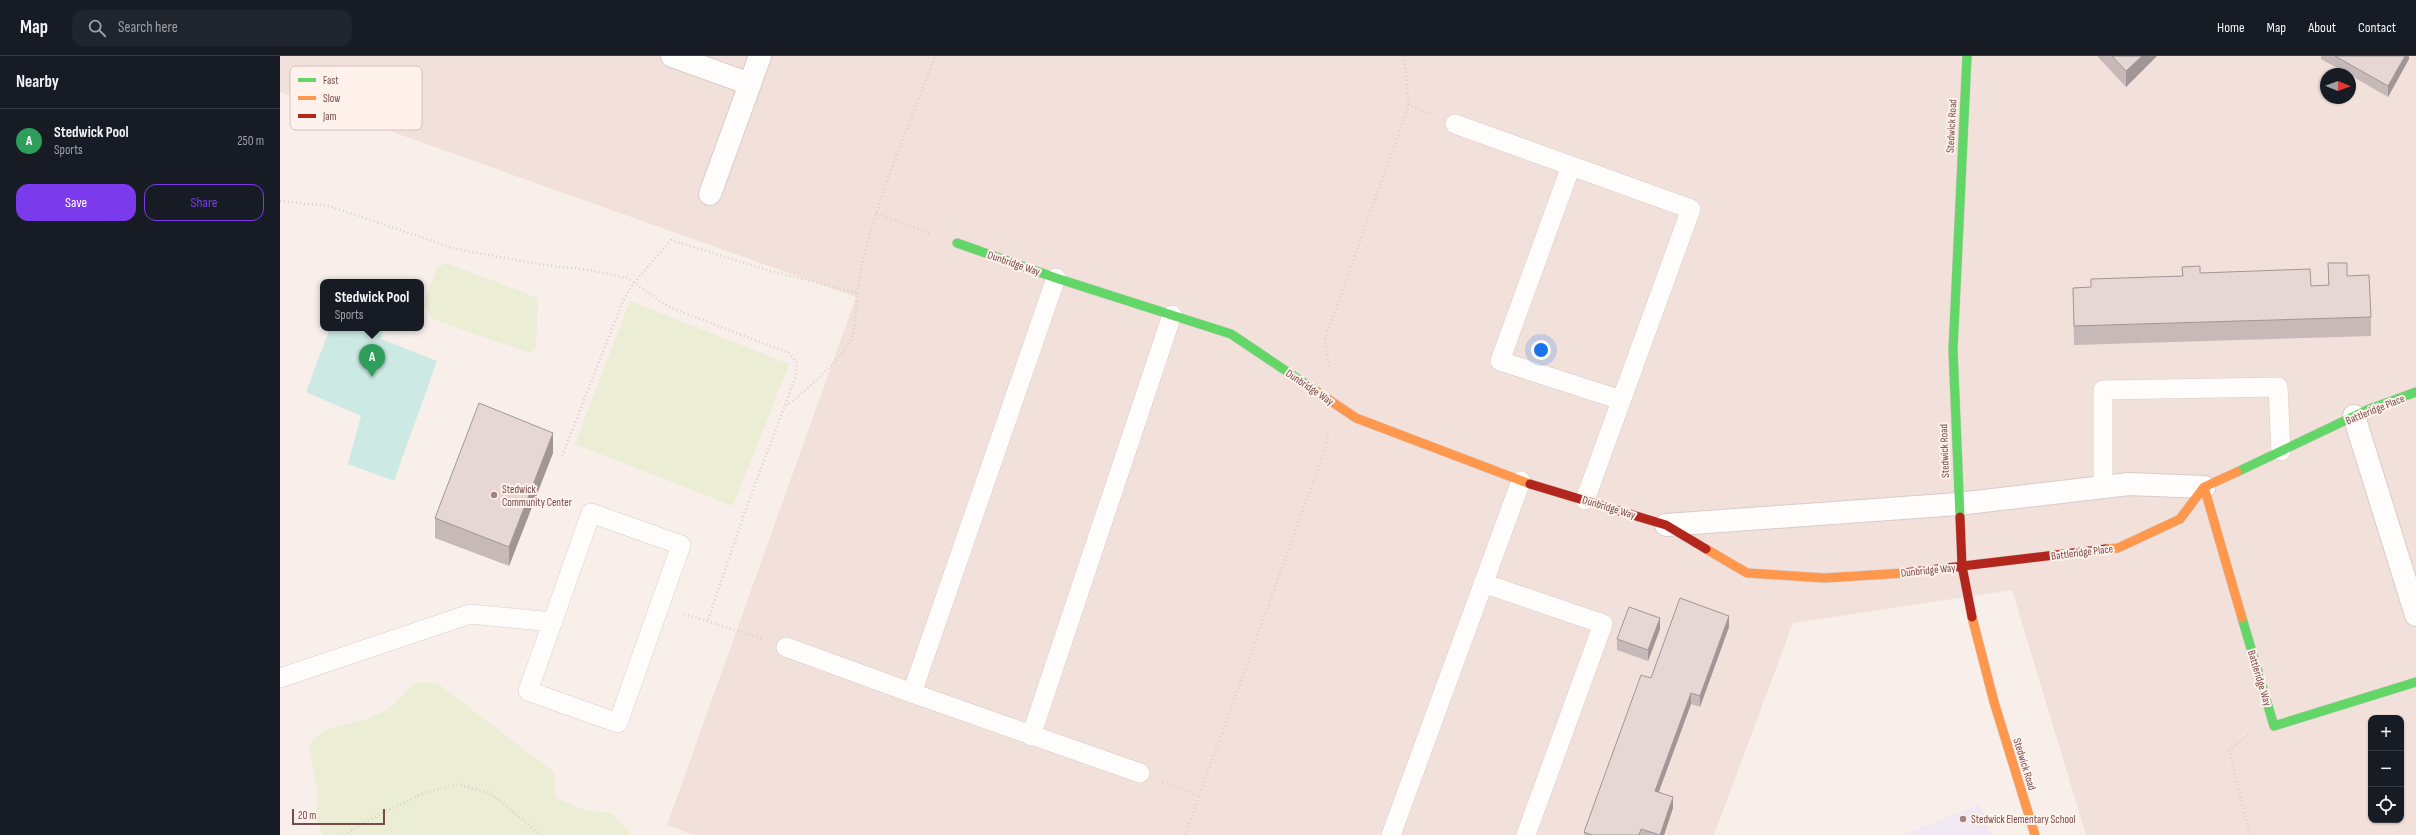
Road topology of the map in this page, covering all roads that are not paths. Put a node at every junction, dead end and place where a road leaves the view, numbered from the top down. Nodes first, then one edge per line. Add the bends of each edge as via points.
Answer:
1 (672, 56) edge
2 (760, 56) edge
3 (1967, 56) edge
4 (750, 84) junction
5 (1455, 124) road end
6 (1571, 166) junction
7 (710, 194) dead end
8 (957, 243) road end
9 (1056, 278) junction
10 (1172, 315) junction
11 (2416, 392) edge
12 (1621, 400) junction
13 (2354, 416) junction
14 (2281, 451) junction
15 (1521, 481) junction
16 (2103, 486) junction
17 (2204, 487) junction
18 (1585, 500) junction
19 (1958, 504) junction
20 (1666, 525) junction
21 (1962, 566) junction
22 (1484, 582) junction
23 (2416, 615) edge
24 (552, 622) junction
25 (786, 647) road end
26 (280, 678) edge
27 (2416, 682) edge
28 (912, 693) junction
29 (1031, 736) junction
30 (1140, 773) road end
31 (1390, 835) edge
32 (1526, 835) edge
33 (2035, 835) edge

1 - 4 street
2 - 4 street
3 - 19 street, Stedwick Road via 1953,350
4 - 7 street
5 - 6 lane
6 - 12 lane via 1691,209
6 - 12 lane via 1500,361
8 - 9 street, Dunbridge Way
9 - 10 street, Dunbridge Way
9 - 28 lane
10 - 15 street, Dunbridge Way via 1231,334 1356,418
10 - 29 lane
11 - 13 street, Battleridge Place
12 - 18 lane
13 - 14 street, Battleridge Place
13 - 23 street
14 - 16 lane via 2278,387 2103,390
14 - 17 street, Battleridge Place
15 - 18 street, Dunbridge Way
15 - 22 lane
16 - 17 street, Battleridge Place via 2130,484
16 - 19 street, Battleridge Place
17 - 21 street, Battleridge Place via 2180,519 2118,548
17 - 27 street, Battleridge Way via 2274,726
18 - 20 street, Dunbridge Way
19 - 20 street, Dunbridge Way
19 - 21 street, Stedwick Road
20 - 21 street, Dunbridge Way via 1748,573 1825,578 1928,571
21 - 33 street, Stedwick Road via 1986,678
22 - 31 lane
22 - 32 lane via 1603,624
24 - 24 lane via 528,691 618,723 681,545 591,513
24 - 26 lane via 470,614
25 - 28 lane
28 - 29 lane
29 - 30 lane

